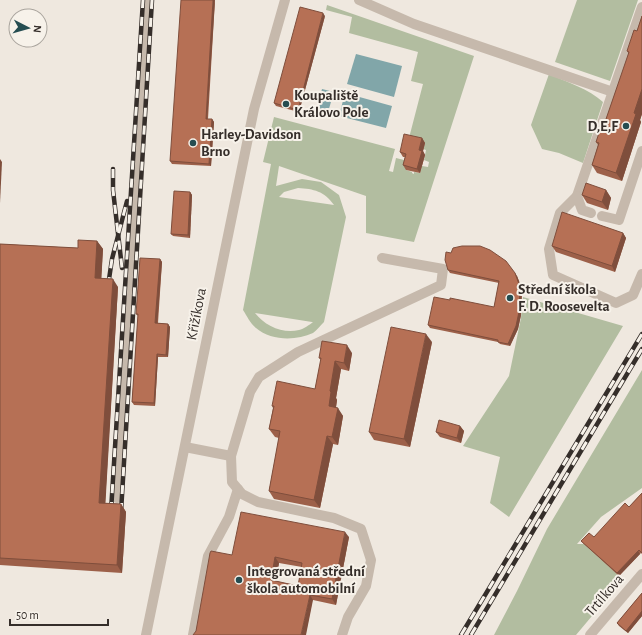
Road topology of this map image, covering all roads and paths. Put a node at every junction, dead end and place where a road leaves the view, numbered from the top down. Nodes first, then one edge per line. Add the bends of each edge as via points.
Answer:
1 (148, 0) edge
2 (285, 0) edge
3 (359, 0) edge
4 (642, 7) edge
5 (613, 92) junction
6 (642, 151) edge
7 (577, 196) junction
8 (591, 213) dead end
9 (602, 216) dead end
10 (382, 258) dead end
11 (642, 274) edge
12 (185, 447) junction
13 (231, 456) junction
14 (238, 489) junction
15 (117, 498) dead end
16 (642, 574) edge
17 (146, 635) edge
18 (193, 635) edge
19 (342, 635) edge
20 (590, 635) edge

1 - 15 street
2 - 12 street, Křižíkova via 254,109
3 - 5 street via 414,24
4 - 5 street
5 - 7 street
6 - 9 street via 618,220
7 - 8 street via 582,210
7 - 11 street via 560,213 549,249 554,275 616,303 633,295
10 - 13 street via 443,270 441,284 298,352 259,377 250,392
12 - 13 street
12 - 17 street, Křižíkova
13 - 14 street via 232,482
14 - 18 street via 229,517 208,556
14 - 19 street via 242,494 258,502 334,518 361,529 371,560 366,586 348,617
16 - 20 street, Trtílkova

